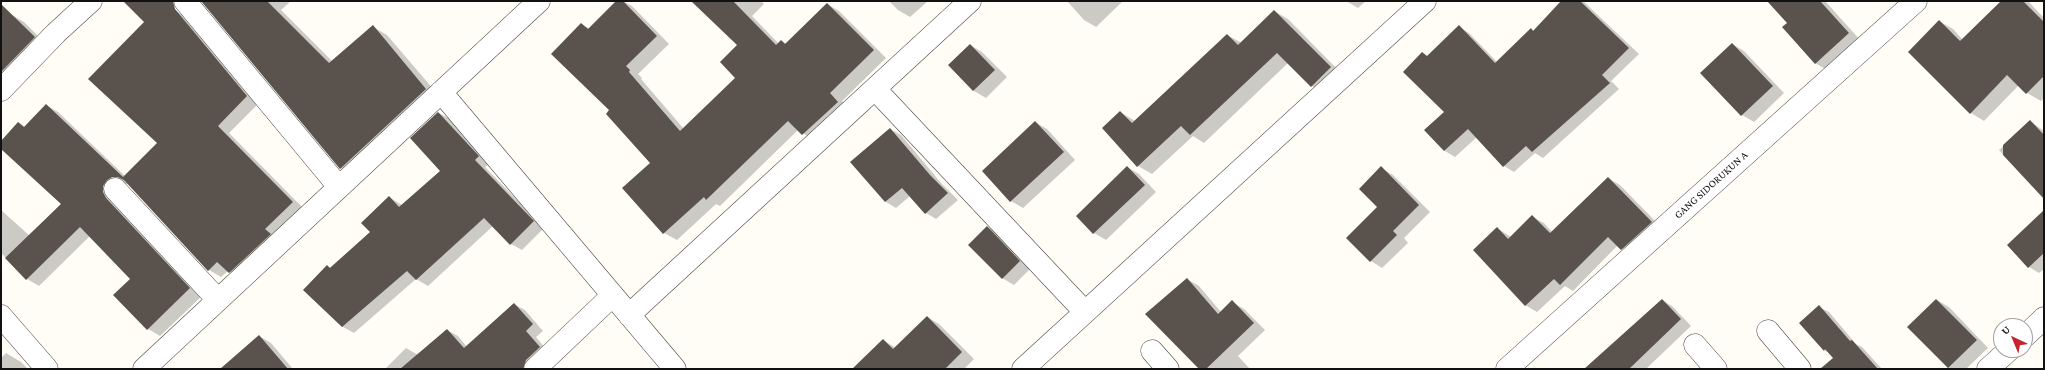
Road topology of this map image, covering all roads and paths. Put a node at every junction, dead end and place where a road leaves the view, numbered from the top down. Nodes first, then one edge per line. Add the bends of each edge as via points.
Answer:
1 (91, 1) edge
2 (185, 1) edge
3 (539, 1) edge
4 (970, 1) edge
5 (1425, 1) edge
6 (1916, 1) edge
7 (875, 89) junction
8 (1, 90) edge
9 (441, 92) junction
10 (339, 187) junction
11 (115, 189) dead end
12 (612, 296) junction
13 (218, 300) junction
14 (1086, 312) junction
15 (1, 316) edge
16 (629, 316) junction
17 (2044, 318) edge
18 (2033, 328) edge
19 (1768, 331) dead end
20 (1695, 346) dead end
21 (1152, 352) dead end
22 (2000, 358) edge
23 (47, 369) edge
24 (144, 369) edge
25 (535, 369) edge
26 (674, 369) edge
27 (1023, 369) edge
28 (1168, 369) edge
29 (1506, 369) edge
30 (1716, 369) edge
31 (1800, 369) edge
32 (1988, 369) edge

1 - 8 street
2 - 10 street
3 - 9 street
4 - 7 street
5 - 14 street
6 - 29 street, GANG SIDORUKUN A
7 - 14 street
7 - 16 street
9 - 10 street
9 - 12 street
10 - 13 street
11 - 13 street
12 - 16 street
12 - 25 street
13 - 24 street
14 - 27 street
15 - 23 street
16 - 26 street
17 - 18 street
19 - 31 street
20 - 30 street
21 - 28 street
22 - 32 street

